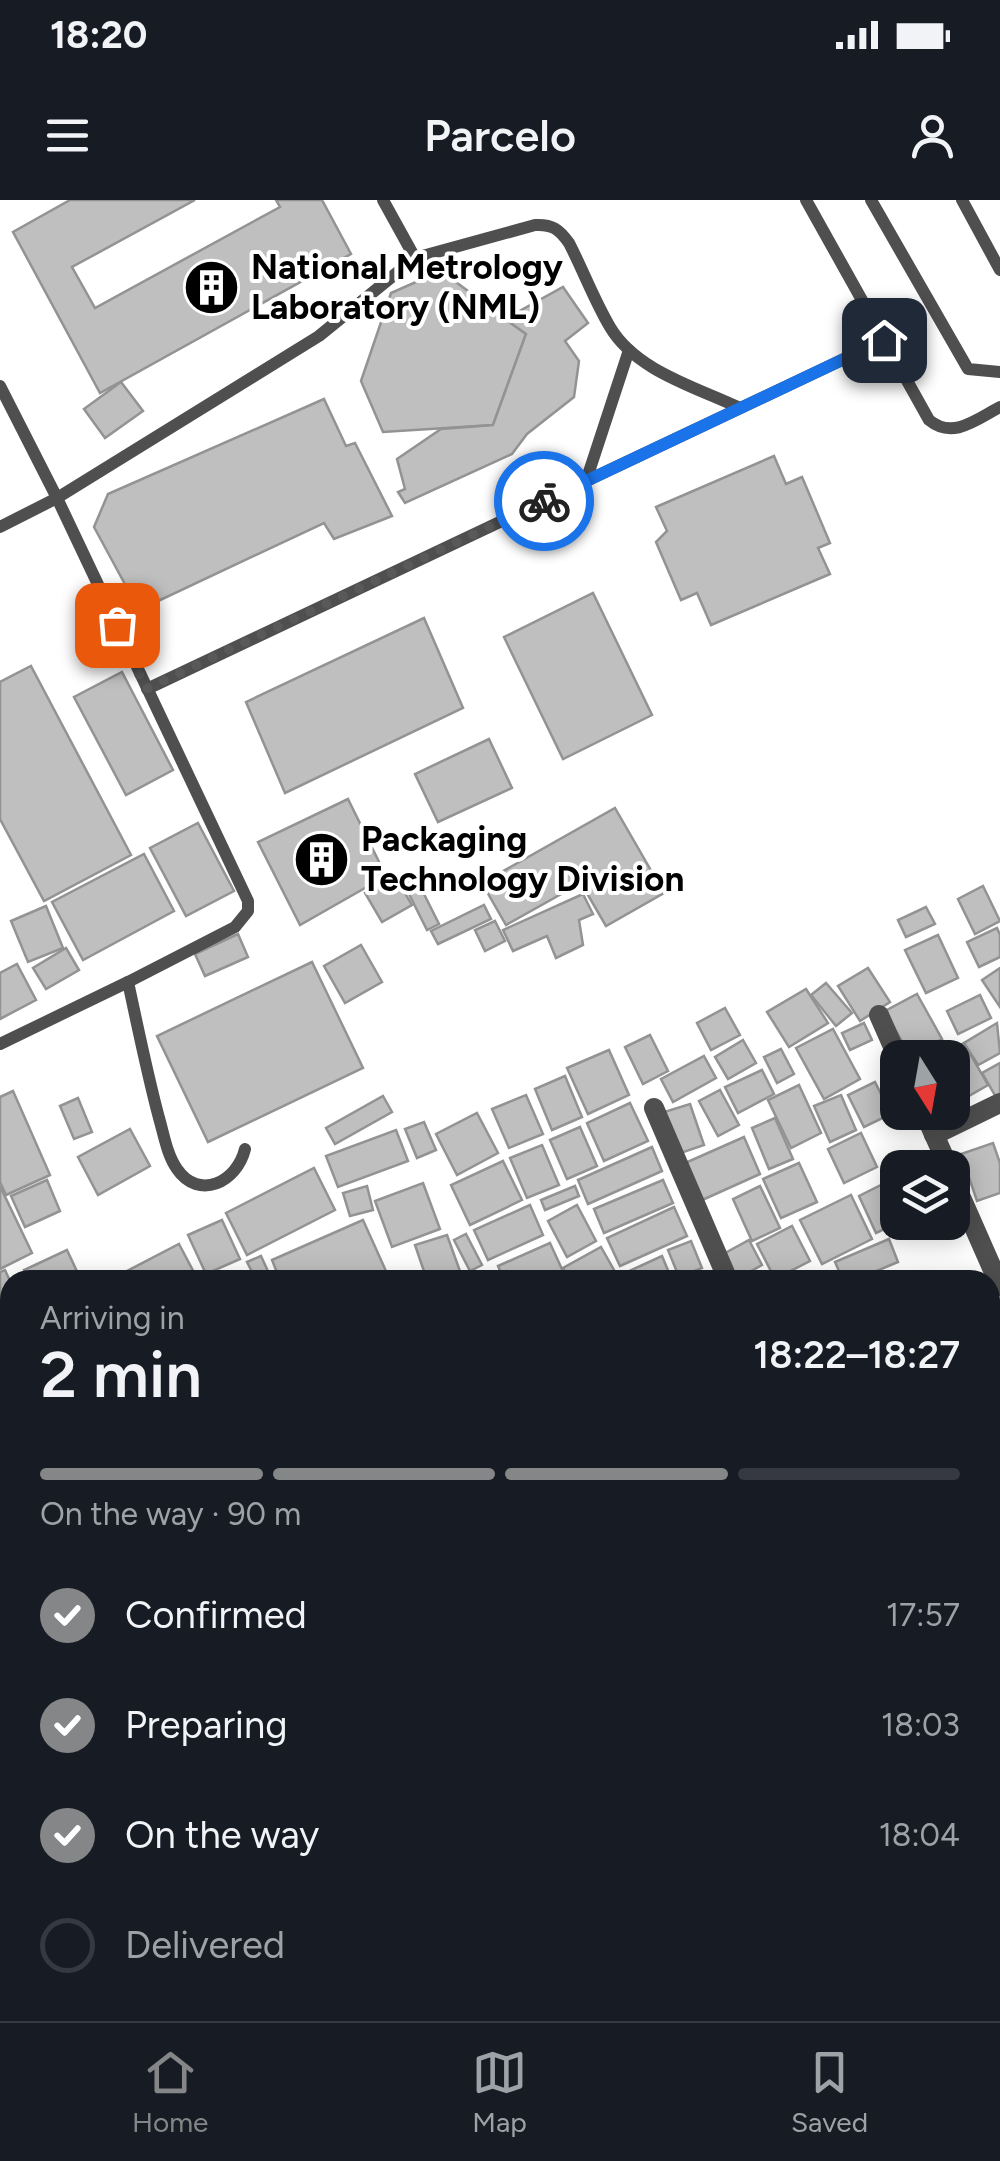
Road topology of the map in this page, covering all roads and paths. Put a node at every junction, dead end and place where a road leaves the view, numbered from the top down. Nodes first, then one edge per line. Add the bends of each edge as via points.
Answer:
1 (383, 200) edge
2 (806, 200) edge
3 (871, 200) edge
4 (962, 200) edge
5 (415, 258) junction
6 (1000, 270) edge
7 (884, 340) junction
8 (628, 350) junction
9 (1000, 372) edge
10 (0, 386) edge
11 (1000, 407) edge
12 (740, 408) junction
13 (586, 480) junction
14 (57, 498) junction
15 (0, 527) edge
16 (146, 689) junction
17 (128, 982) junction
18 (878, 1015) dead end
19 (890, 1040) edge
20 (0, 1044) edge
21 (1000, 1103) edge
22 (654, 1108) dead end
23 (932, 1130) edge
24 (934, 1134) junction
25 (245, 1149) dead end
26 (941, 1150) edge
27 (970, 1217) edge
28 (724, 1270) edge
29 (993, 1270) edge

1 - 5 lane
2 - 7 lane
3 - 9 lane via 968,369
4 - 6 lane
5 - 8 lane via 548,224 569,242
5 - 14 lane via 319,336
7 - 11 lane via 937,426 960,428
7 - 12 lane
8 - 12 lane
8 - 13 lane
10 - 14 lane
12 - 13 lane
13 - 16 lane
14 - 15 lane
14 - 16 lane
16 - 17 lane via 248,911 235,928
17 - 20 lane
17 - 25 lane via 178,1172 197,1184 230,1178
18 - 19 street
21 - 24 street
22 - 28 street
23 - 24 street
24 - 26 street
27 - 29 street

